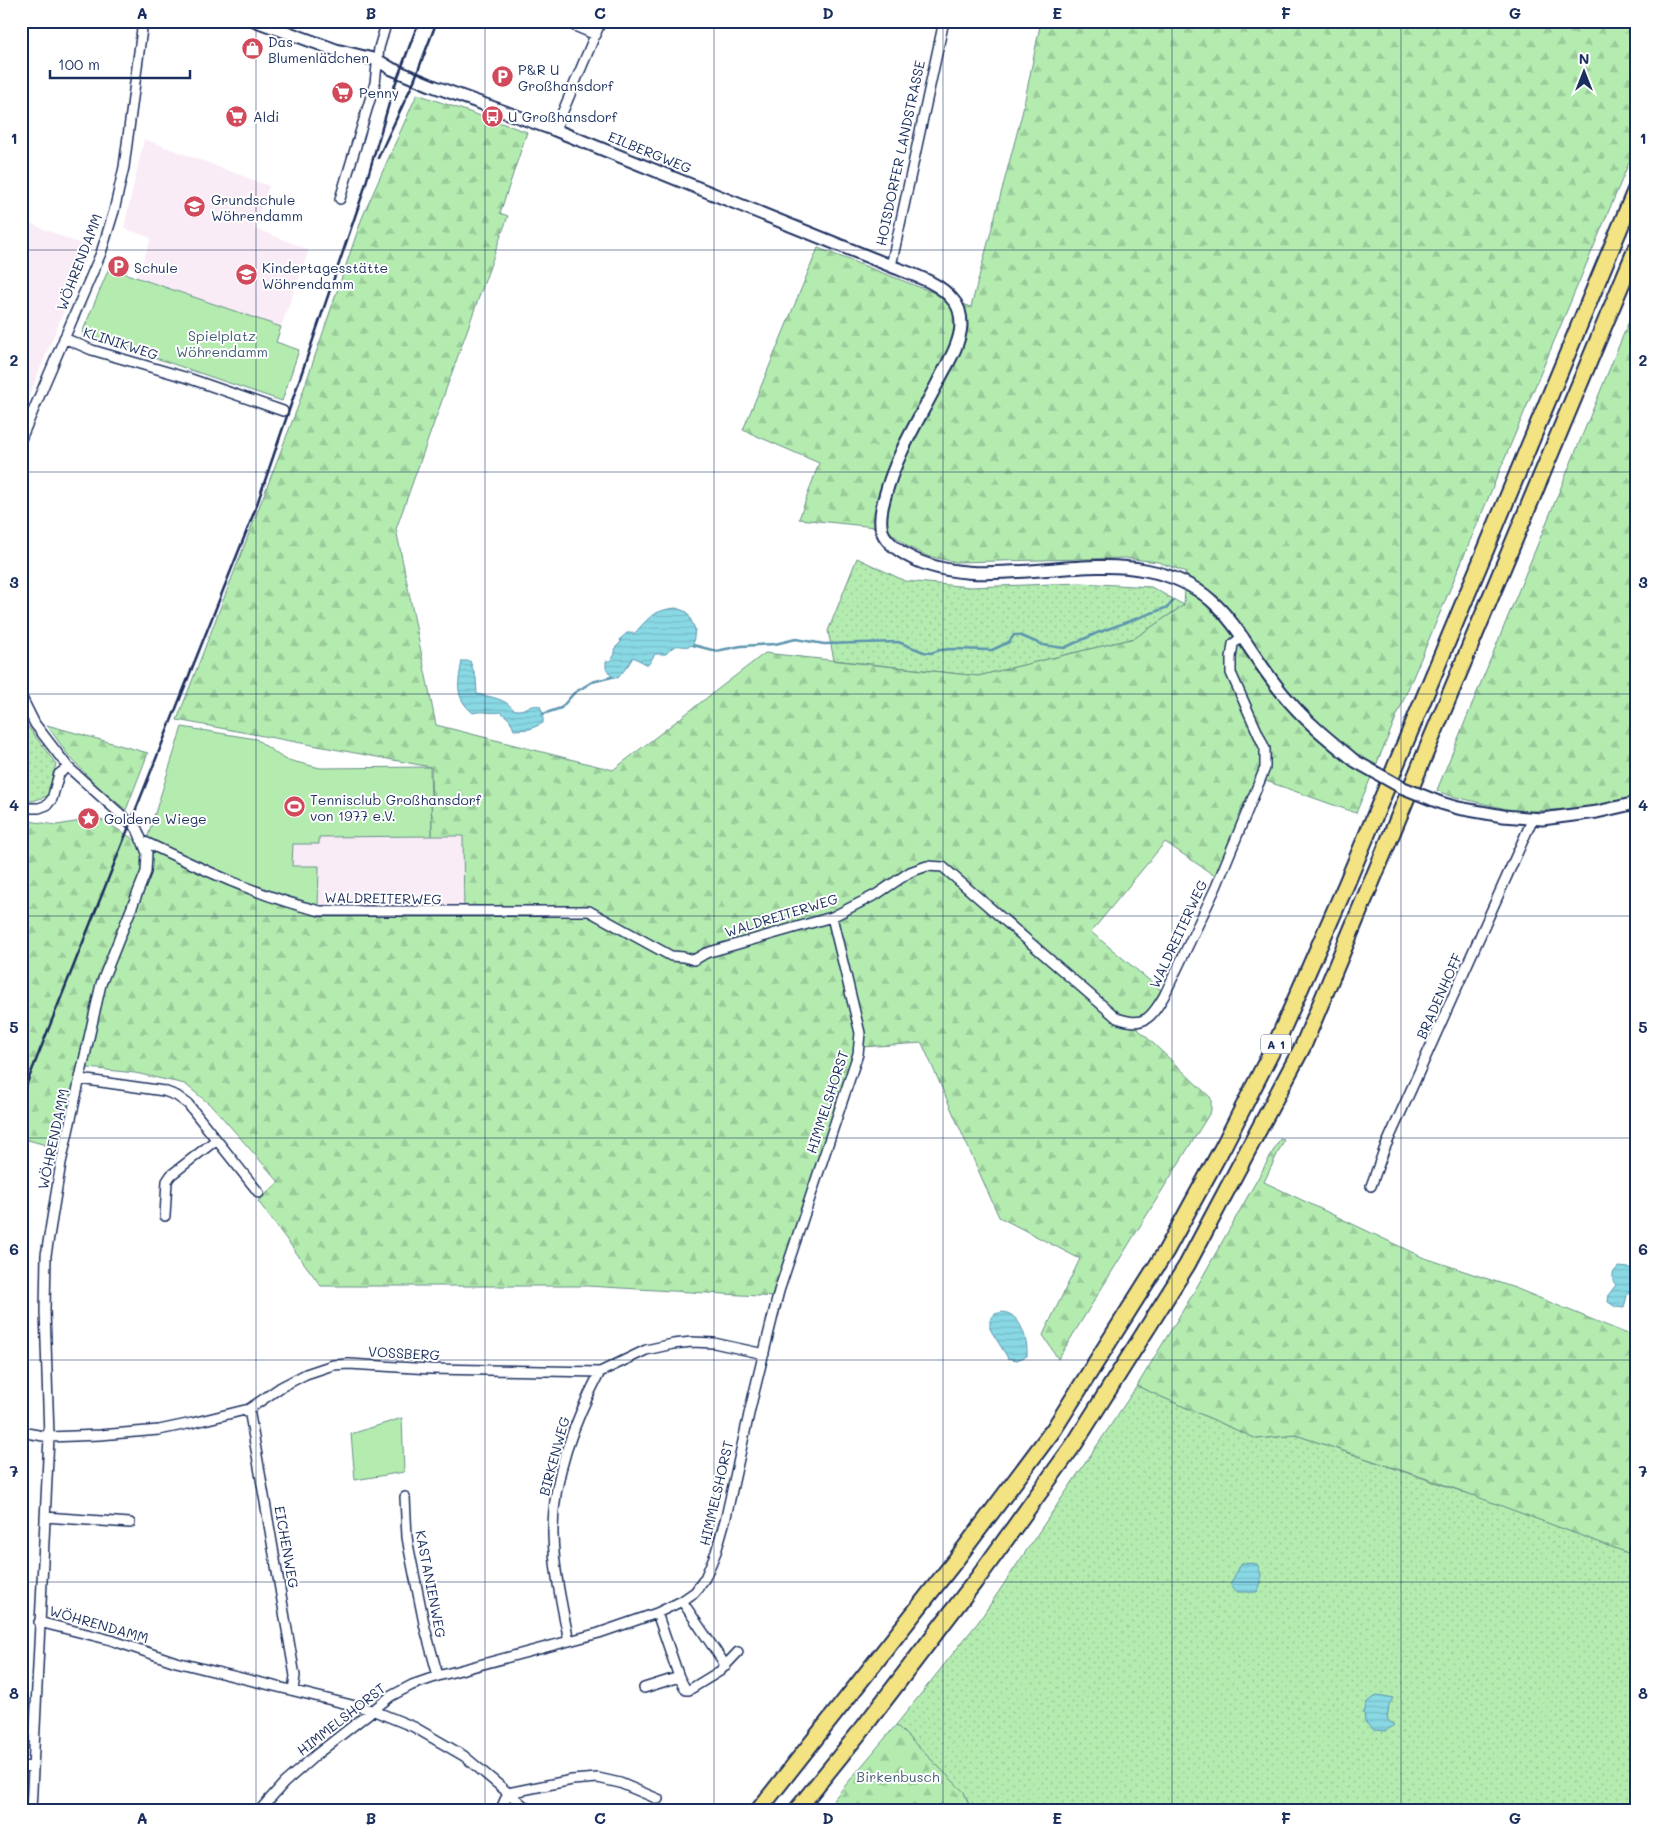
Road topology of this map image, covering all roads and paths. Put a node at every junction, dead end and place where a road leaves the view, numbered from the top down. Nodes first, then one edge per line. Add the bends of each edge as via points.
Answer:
1 (256, 21) edge
2 (387, 21) edge
3 (563, 21) edge
4 (602, 21) edge
5 (944, 21) edge
6 (142, 23) edge
7 (596, 35) junction
8 (377, 60) junction
9 (554, 130) junction
10 (1636, 189) edge
11 (340, 200) dead end
12 (1636, 249) edge
13 (891, 266) junction
14 (64, 338) junction
15 (283, 412) dead end
16 (21, 438) edge
17 (1243, 636) junction
18 (21, 696) edge
19 (68, 767) junction
20 (1636, 804) edge
21 (21, 808) edge
22 (1534, 818) junction
23 (141, 840) junction
24 (832, 917) junction
25 (80, 1079) junction
26 (216, 1140) junction
27 (1370, 1186) dead end
28 (258, 1194) dead end
29 (164, 1216) dead end
30 (764, 1354) junction
31 (600, 1372) junction
32 (249, 1409) junction
33 (21, 1432) edge
34 (49, 1437) junction
35 (405, 1497) dead end
36 (45, 1517) junction
37 (130, 1523) dead end
38 (682, 1601) junction
39 (657, 1613) junction
40 (39, 1622) junction
41 (569, 1641) junction
42 (738, 1652) dead end
43 (726, 1666) junction
44 (438, 1676) junction
45 (679, 1677) junction
46 (644, 1688) dead end
47 (293, 1690) junction
48 (372, 1710) junction
49 (33, 1766) junction
50 (21, 1767) edge
51 (508, 1793) junction
52 (658, 1799) dead end
53 (31, 1811) edge
54 (259, 1811) edge
55 (500, 1811) edge
56 (530, 1811) edge
57 (758, 1811) edge
58 (796, 1811) edge

1 - 8 main road, EILBERGWEG via 336,50
2 - 8 street
3 - 7 street
4 - 7 street
5 - 13 street, HOISDORFER LANDSTRASSE
6 - 14 street, WÖHRENDAMM via 124,167 114,210 101,253
7 - 9 street
8 - 9 main road, EILBERGWEG via 434,86
8 - 11 street via 375,83
9 - 13 main road, EILBERGWEG
10 - 57 highway, A 1 via 1346,885 1279,1037 1224,1145 1166,1251 1054,1430
12 - 58 highway, A 1 via 1303,1046 1187,1265 1075,1443 980,1575
13 - 17 main road, HOISDORFER LANDSTRASSE via 942,289 958,308 961,326 954,350 898,458 883,503 882,529 893,546 926,564 971,572 1110,567 1160,572 1177,578 1218,605
14 - 15 street, KLINIKWEG
14 - 16 street, WÖHRENDAMM
17 - 22 main road, HOISDORFER LANDSTRASSE, bridge via 1294,707 1354,761 1400,787 1441,803 1480,813
17 - 24 street, WALDREITERWEG via 1233,644 1231,673 1265,749 1264,768 1216,886 1164,996 1155,1012 1144,1021 1130,1023 1117,1018 943,867 927,866 910,872 877,894
18 - 19 street, WÖHRENDAMM via 35,724
19 - 21 street via 59,774 47,805
19 - 23 street, WÖHRENDAMM via 137,829
20 - 22 main road, HOISDORFER LANDSTRASSE via 1597,812
22 - 27 street, BRADENHOFF
23 - 24 street, WALDREITERWEG via 217,876 284,902 320,911 589,911 671,956 694,960 706,952
23 - 25 street, WÖHRENDAMM via 147,853 146,872 101,984
24 - 30 street, HIMMELSHORST via 860,1033 858,1054 790,1257
25 - 26 street via 164,1091 177,1096 188,1104
25 - 34 street, WÖHRENDAMM via 61,1163 46,1255
26 - 28 street
26 - 29 street via 171,1175 167,1181
30 - 31 street, VOSSBERG via 714,1344 673,1344 646,1350
30 - 38 street, HIMMELSHORST via 716,1552 695,1592
31 - 32 street, VOSSBERG via 333,1365 281,1387
31 - 41 street, BIRKENWEG via 572,1432 555,1500 556,1576
32 - 34 street, VOSSBERG via 158,1430
32 - 47 street, EICHENWEG via 295,1676
33 - 34 street, VOSSBERG
34 - 36 street, WÖHRENDAMM
35 - 44 street, KASTANIENWEG via 409,1549 424,1628
36 - 37 street
36 - 40 street, WÖHRENDAMM
38 - 39 street, HIMMELSHORST
38 - 43 street
39 - 41 street, HIMMELSHORST
39 - 45 street
40 - 47 street, WÖHRENDAMM via 111,1640 176,1662
40 - 49 street
41 - 44 street, HIMMELSHORST
42 - 43 street
43 - 45 street via 689,1690 684,1688
44 - 48 street, HIMMELSHORST via 405,1688
45 - 46 street
47 - 48 street, WÖHRENDAMM
48 - 51 street, WÖHRENDAMM via 414,1727 464,1756
48 - 54 street, HIMMELSHORST via 284,1783
49 - 50 street
49 - 53 street
51 - 52 street via 598,1778
51 - 55 street
51 - 56 street, WÖHRENDAMM

